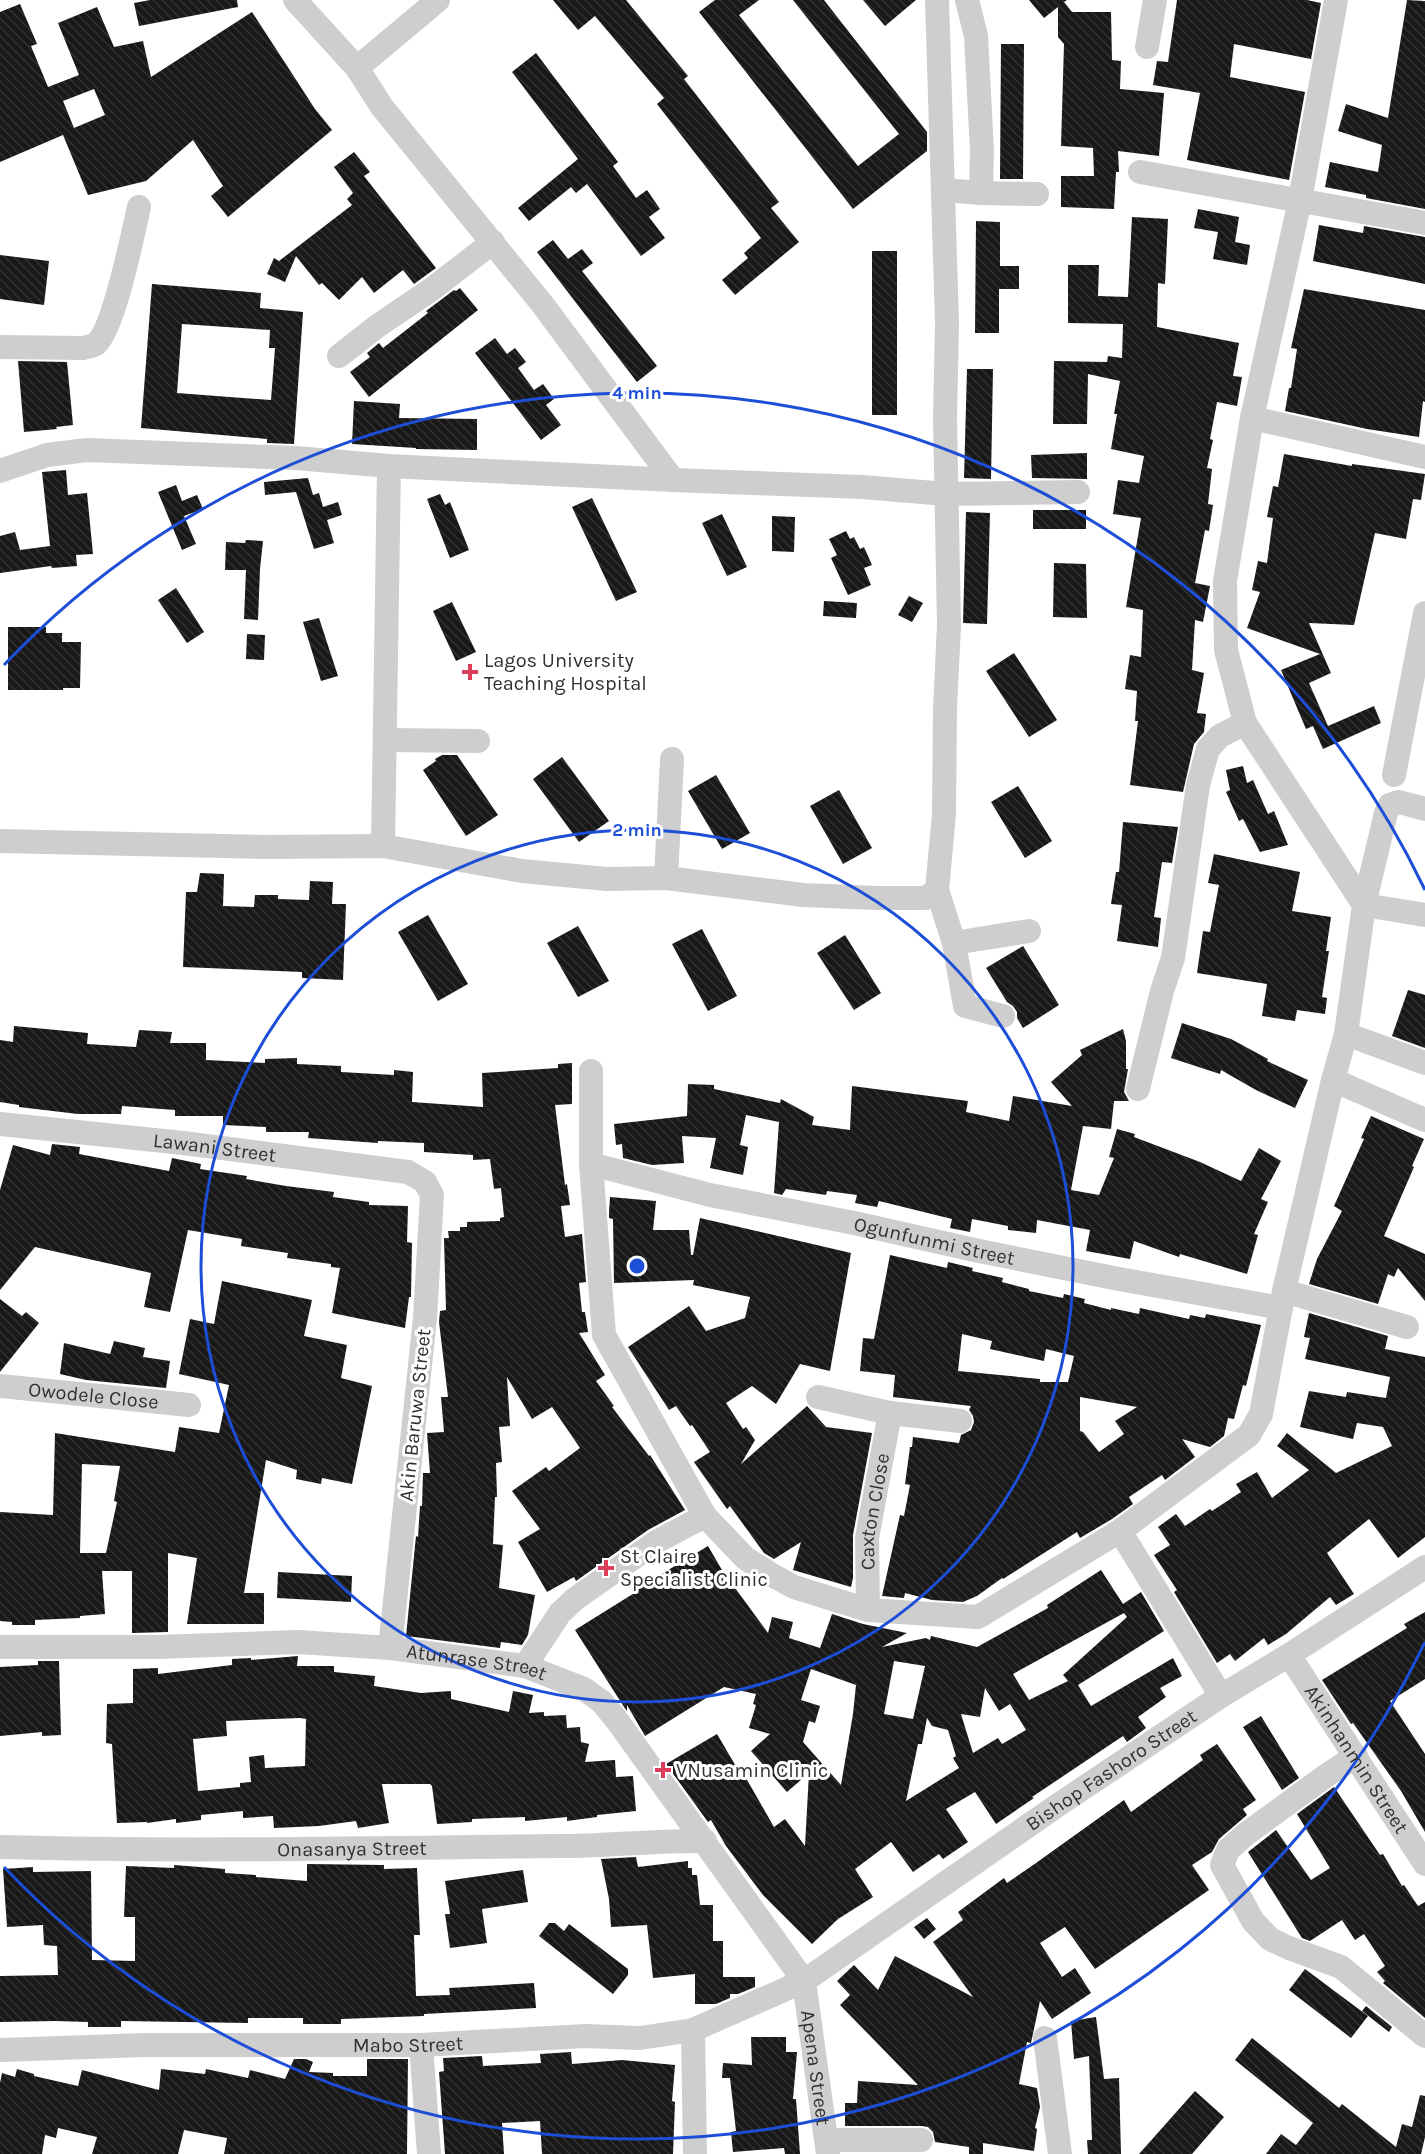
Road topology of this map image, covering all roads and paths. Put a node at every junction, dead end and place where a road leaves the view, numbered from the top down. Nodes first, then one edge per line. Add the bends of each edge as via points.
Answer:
1 (295, 0) edge
2 (438, 0) edge
3 (937, 0) edge
4 (967, 0) edge
5 (1155, 0) edge
6 (1336, 0) edge
7 (1147, 46) dead end
8 (357, 68) junction
9 (1140, 172) dead end
10 (943, 190) junction
11 (981, 193) junction
12 (1037, 194) dead end
13 (1300, 200) junction
14 (139, 207) dead end
15 (1425, 223) edge
16 (493, 242) junction
17 (0, 347) edge
18 (339, 356) dead end
19 (1252, 418) junction
20 (1425, 456) edge
21 (389, 466) junction
22 (0, 471) edge
23 (673, 480) junction
24 (1078, 492) dead end
25 (946, 494) junction
26 (1425, 613) edge
27 (1245, 723) junction
28 (386, 736) junction
29 (478, 741) dead end
30 (672, 759) dead end
31 (1394, 775) dead end
32 (1425, 808) edge
33 (0, 841) edge
34 (383, 846) junction
35 (666, 878) junction
36 (936, 890) junction
37 (1364, 904) junction
38 (1425, 915) edge
39 (1029, 931) dead end
40 (954, 943) junction
41 (1003, 1016) dead end
42 (1345, 1040) junction
43 (1425, 1063) edge
44 (591, 1071) dead end
45 (1335, 1075) junction
46 (1138, 1089) dead end
47 (1425, 1120) edge
48 (0, 1124) edge
49 (591, 1164) junction
50 (425, 1182) joint
51 (1283, 1299) junction
52 (1407, 1327) dead end
53 (0, 1386) edge
54 (818, 1397) dead end
55 (189, 1405) dead end
56 (890, 1413) junction
57 (960, 1421) dead end
58 (705, 1516) junction
59 (1120, 1531) junction
60 (1425, 1568) edge
61 (868, 1610) junction
62 (0, 1647) edge
63 (390, 1648) junction
64 (1289, 1655) junction
65 (525, 1666) junction
66 (1221, 1696) junction
67 (1356, 1756) junction
68 (705, 1841) junction
69 (0, 1847) edge
70 (1425, 1864) edge
71 (804, 1981) junction
72 (693, 2030) junction
73 (1425, 2036) edge
74 (1045, 2038) dead end
75 (421, 2045) junction
76 (0, 2050) edge
77 (921, 2140) dead end
78 (828, 2147) edge
79 (429, 2154) edge
80 (695, 2154) edge
81 (1060, 2154) edge

1 - 8 street
2 - 8 street
3 - 10 street
4 - 11 street via 976,36
5 - 7 street
6 - 13 street
8 - 16 street via 408,141
9 - 13 street
10 - 11 street
10 - 25 street
11 - 12 street
13 - 15 street
13 - 19 street
14 - 17 street via 120,288 105,332 96,344 83,348
16 - 18 street
16 - 23 street
19 - 20 street
19 - 27 street via 1225,581 1226,650
21 - 22 street via 296,458 87,450 47,455
21 - 23 street
21 - 28 street
23 - 25 street
24 - 25 street
25 - 36 street via 949,625 944,814
26 - 31 street
27 - 37 street
27 - 46 street via 1220,736 1208,749 1198,785 1173,958
28 - 29 street
28 - 34 street
30 - 35 street
32 - 37 street via 1399,802 1390,805
33 - 34 street
34 - 35 street via 522,871 607,879
35 - 36 street via 803,895 926,898
36 - 40 street
37 - 38 street
37 - 42 street
39 - 40 street
40 - 41 street via 965,1006
42 - 43 street
42 - 45 street
44 - 49 street
45 - 47 street
45 - 51 street
48 - 50 street, Lawani Street via 408,1172
49 - 51 street, Ogunfunmi Street via 710,1195 1119,1279
49 - 58 street via 604,1335
50 - 63 street, Akin Baruwa Street via 432,1195 425,1318
51 - 52 street, Ogunfunmi Street
51 - 59 street via 1261,1414 1249,1435
53 - 55 street, Owodele Close
54 - 56 street
56 - 57 street
56 - 61 street, Caxton Close via 867,1538
58 - 61 street via 745,1558 772,1575 794,1587
58 - 65 street via 656,1542 574,1599
59 - 61 street via 978,1617
59 - 66 street
60 - 64 street, Bishop Fashoro Street
62 - 63 street, Atunrase Street via 298,1642
63 - 65 street, Atunrase Street
64 - 66 street, Bishop Fashoro Street
64 - 67 street, Akinhanmin Street
65 - 68 street, Atunrase Street via 584,1689 603,1702
66 - 71 street, Bishop Fashoro Street
67 - 70 street, Akinhanmin Street
67 - 73 street via 1246,1834 1228,1850 1222,1865 1253,1921 1270,1939 1341,1967
68 - 69 street, Onasanya Street via 590,1846 98,1850
68 - 71 street, Atunrase Street
71 - 72 street, Mabo Street
71 - 78 street, Apena Street
72 - 75 street, Mabo Street via 640,2037 585,2036
72 - 80 street
74 - 81 street
75 - 76 street, Mabo Street via 146,2045
75 - 79 street
77 - 78 street

